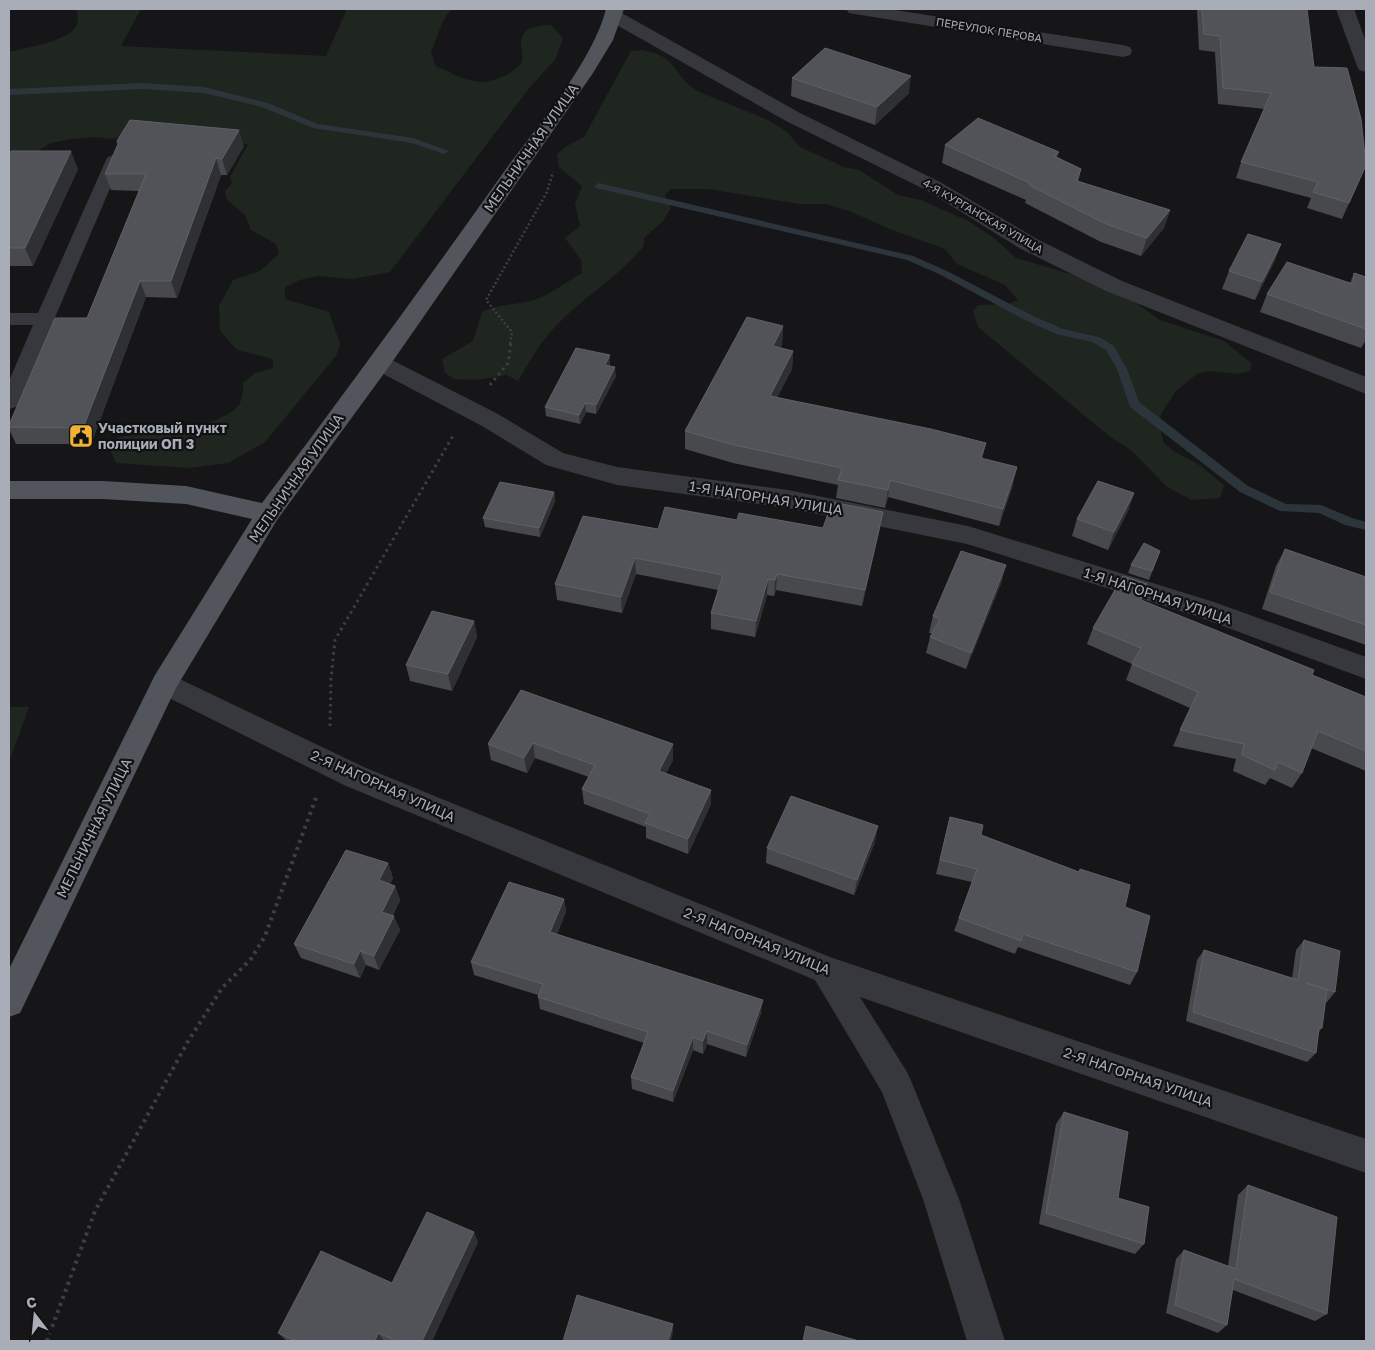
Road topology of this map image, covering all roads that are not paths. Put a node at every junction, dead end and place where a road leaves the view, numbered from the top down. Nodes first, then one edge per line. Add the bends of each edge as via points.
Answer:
1 (856, 9) edge
2 (1345, 9) edge
3 (614, 12) edge
4 (1123, 51) dead end
5 (1366, 66) edge
6 (114, 160) edge
7 (9, 319) edge
8 (45, 319) junction
9 (380, 363) junction
10 (1366, 386) edge
11 (9, 402) edge
12 (9, 490) edge
13 (268, 514) junction
14 (1366, 668) edge
15 (165, 683) junction
16 (826, 970) junction
17 (9, 1002) edge
18 (1366, 1156) edge
19 (986, 1341) edge

1 - 4 street, ПЕРЕУЛОК ПЕРОВА
2 - 5 street
3 - 9 main road, МЕЛЬНИЧНАЯ УЛИЦА via 597,51 572,92
3 - 10 street, 4-Я КУРГАНСКАЯ УЛИЦА via 793,117 933,186 1029,244 1069,264 1123,289
6 - 8 lane
7 - 8 lane
8 - 11 lane
9 - 13 main road, МЕЛЬНИЧНАЯ УЛИЦА
9 - 14 street, 1-Я НАГОРНАЯ УЛИЦА via 555,459 617,476 788,499 968,535 1205,610
12 - 13 main road via 103,490 186,495
13 - 15 main road, МЕЛЬНИЧНАЯ УЛИЦА
15 - 16 street, 2-Я НАГОРНАЯ УЛИЦА via 375,784
15 - 17 main road, МЕЛЬНИЧНАЯ УЛИЦА
16 - 18 street, 2-Я НАГОРНАЯ УЛИЦА
16 - 19 street via 895,1083 941,1199

